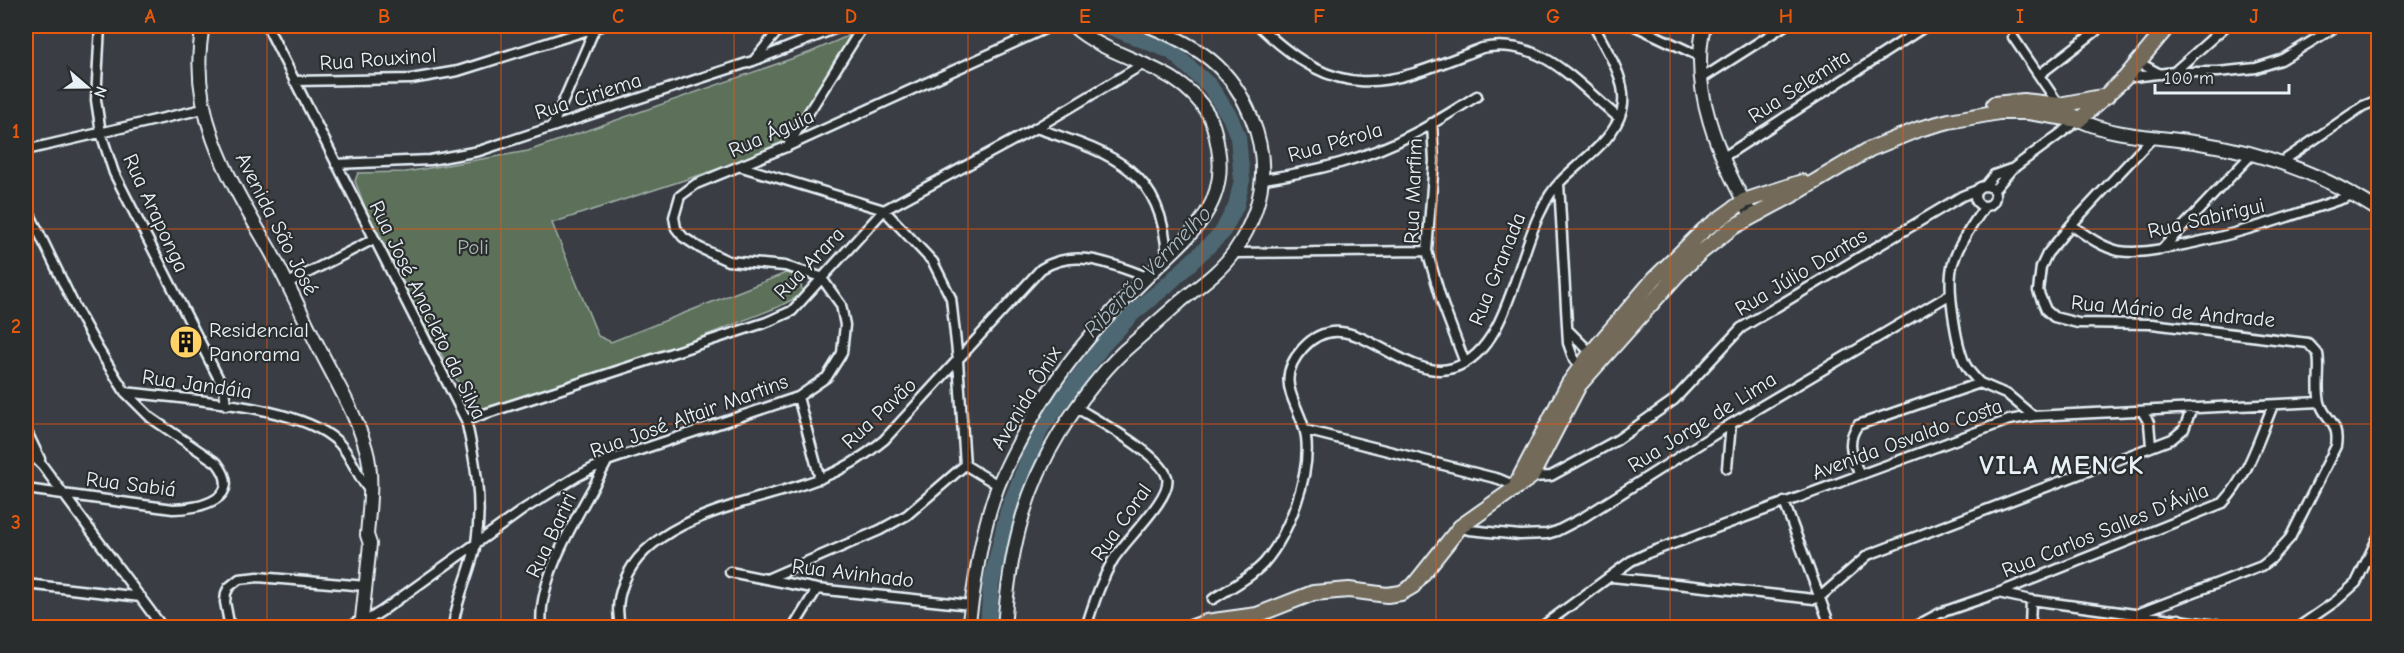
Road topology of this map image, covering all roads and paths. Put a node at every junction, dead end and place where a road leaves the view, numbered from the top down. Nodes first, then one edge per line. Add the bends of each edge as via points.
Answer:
1 (100, 26) edge
2 (203, 26) edge
3 (267, 26) edge
4 (598, 26) edge
5 (782, 26) edge
6 (842, 26) edge
7 (863, 26) edge
8 (1051, 26) edge
9 (1073, 26) edge
10 (1149, 26) edge
11 (1259, 26) edge
12 (1594, 26) edge
13 (1635, 26) edge
14 (1704, 26) edge
15 (1784, 26) edge
16 (1926, 26) edge
17 (2168, 26) edge
18 (2226, 26) edge
19 (2337, 26) edge
20 (2096, 31) dead end
21 (2013, 37) dead end
22 (1699, 56) junction
23 (753, 62) junction
24 (2138, 62) junction
25 (1145, 63) junction
26 (2174, 72) junction
27 (2160, 74) junction
28 (2039, 75) junction
29 (2125, 78) junction
30 (1701, 79) junction
31 (294, 81) junction
32 (1477, 96) dead end
33 (2107, 96) junction
34 (2379, 100) edge
35 (2059, 105) junction
36 (203, 109) junction
37 (1619, 118) junction
38 (2079, 120) junction
39 (1432, 123) junction
40 (552, 127) junction
41 (1036, 128) junction
42 (101, 133) junction
43 (2153, 137) junction
44 (786, 147) junction
45 (26, 150) edge
46 (2252, 154) junction
47 (1722, 158) junction
48 (2283, 161) junction
49 (336, 164) junction
50 (742, 167) junction
51 (2012, 169) junction
52 (1264, 178) junction
53 (1559, 183) junction
54 (1981, 188) junction
55 (1994, 190) junction
56 (2353, 195) junction
57 (1744, 201) junction
58 (1976, 201) junction
59 (1951, 204) junction
60 (26, 206) edge
61 (1985, 206) junction
62 (884, 210) junction
63 (2379, 210) edge
64 (1760, 214) junction
65 (2071, 225) junction
66 (374, 239) junction
67 (2162, 249) junction
68 (1427, 251) junction
69 (1233, 253) junction
70 (1700, 253) junction
71 (1167, 258) junction
72 (821, 277) junction
73 (1147, 277) junction
74 (286, 284) junction
75 (1951, 294) junction
76 (1568, 330) junction
77 (1595, 357) junction
78 (958, 361) junction
79 (1465, 363) junction
80 (1584, 370) junction
81 (1980, 383) junction
82 (125, 392) junction
83 (798, 397) junction
84 (2320, 402) junction
85 (226, 405) junction
86 (2273, 405) junction
87 (1077, 408) junction
88 (2192, 408) junction
89 (2142, 411) junction
90 (2033, 416) junction
91 (466, 420) junction
92 (1731, 424) junction
93 (26, 430) edge
94 (1305, 430) junction
95 (2151, 446) junction
96 (26, 450) edge
97 (607, 461) junction
98 (42, 465) junction
99 (965, 465) junction
100 (1727, 468) dead end
101 (1859, 474) junction
102 (1531, 477) junction
103 (820, 479) junction
104 (998, 485) junction
105 (1515, 486) junction
106 (26, 489) edge
107 (369, 490) junction
108 (64, 494) junction
109 (1784, 502) junction
110 (1460, 527) junction
111 (2379, 537) edge
112 (476, 544) junction
113 (730, 572) dead end
114 (1612, 577) junction
115 (766, 579) junction
116 (26, 584) edge
117 (362, 586) junction
118 (817, 589) junction
119 (1998, 593) junction
120 (141, 597) junction
121 (1820, 597) junction
122 (1213, 599) dead end
123 (2031, 600) junction
124 (971, 605) junction
125 (382, 611) junction
126 (2137, 614) junction
127 (2179, 619) junction
128 (359, 620) edge
129 (163, 627) edge
130 (230, 627) edge
131 (453, 627) edge
132 (542, 627) edge
133 (621, 627) edge
134 (793, 627) edge
135 (968, 627) edge
136 (1004, 627) edge
137 (1086, 627) edge
138 (1190, 627) edge
139 (1540, 627) edge
140 (1831, 627) edge
141 (1912, 627) edge
142 (2030, 627) edge
143 (2168, 627) edge
144 (2238, 627) edge
145 (2297, 627) edge

1 - 42 street, Rua Araponga via 95,78
2 - 36 main road, Avenida São José via 199,83
3 - 31 street, Rua José Anacleto da Silva
4 - 31 street, Rua Rouxinol via 458,71 411,79
4 - 40 street
5 - 23 street
6 - 23 street, Rua Ciriema
7 - 44 street
8 - 44 street, Rua Águia
9 - 25 main road, Avenida Ônix
10 - 52 main road via 1194,47 1233,82 1256,128
11 - 37 street via 1300,59 1355,81 1409,76 1493,45 1533,51 1554,63
12 - 37 street via 1619,79 1623,95
13 - 22 street
14 - 22 main road
15 - 30 street
16 - 47 street, Rua Selemita
17 - 24 main road
18 - 26 street
19 - 26 street via 2281,60 2256,68
20 - 28 street
21 - 28 street
22 - 30 main road
23 - 40 street, Rua Ciriema
24 - 27 street
24 - 29 main road
25 - 41 street, Rua Arara
25 - 71 main road, Avenida Ônix via 1176,79 1201,104 1212,124 1219,156 1218,181 1207,213 1191,236
26 - 27 street
27 - 29 street
28 - 35 street
29 - 33 main road
30 - 47 main road
31 - 49 street, Rua José Anacleto da Silva
32 - 39 street, Rua Pérola
33 - 35 main road
33 - 38 main road
34 - 48 street via 2363,106
35 - 38 main road
35 - 57 main road via 1999,103 1924,121 1889,134 1809,179
36 - 42 street
36 - 74 main road, Avenida São José via 225,169
37 - 53 street, Rua Granada via 1602,142
38 - 43 main road via 2106,131
38 - 51 street, Rua Júlio Dantas
38 - 64 main road via 1999,112 1919,129 1870,149
39 - 52 street, Rua Pérola via 1349,161
39 - 68 street, Rua Marfim via 1434,161
40 - 49 street, Rua Ciriema via 447,158
41 - 62 street, Rua Arara
41 - 71 street via 1100,150 1143,182 1156,203 1166,236
42 - 45 street
42 - 85 street, Rua Araponga via 114,173 225,389
43 - 46 main road
43 - 65 street, Rua Mário de Andrade
44 - 50 street, Rua Águia
46 - 48 main road
46 - 67 street
47 - 57 main road
48 - 56 main road
49 - 66 street, Rua José Anacleto da Silva
50 - 62 street
50 - 72 street, Rua Águia via 709,178 680,196 674,217 678,231 700,248 728,261 785,266
51 - 54 street, Rua Júlio Dantas via 1994,175
51 - 55 street, Rua Júlio Dantas
52 - 69 main road via 1253,214
53 - 76 street
53 - 79 street, Rua Granada via 1536,220 1494,331
54 - 55 street
54 - 58 street
54 - 59 street, Rua Júlio Dantas
55 - 61 street, Rua Júlio Dantas via 1994,200
56 - 63 main road
56 - 67 street, Rua Sabirigui via 2245,231
57 - 64 main road via 1751,213
57 - 70 main road via 1730,218 1708,233
57 - 77 main road via 1704,230 1654,279
58 - 59 street, Rua Júlio Dantas
58 - 61 street
59 - 102 street, Rua Júlio Dantas via 1741,328 1674,400 1617,440 1551,476
60 - 82 street, Rua Jandáia via 75,307
61 - 75 street via 1956,255 1950,275
62 - 72 street, Rua Arara
62 - 78 street via 942,277 951,298
64 - 70 main road
65 - 67 street, Rua Sabirigui via 2103,246 2118,250
65 - 84 street, Rua Mário de Andrade via 2041,267 2038,291 2054,317 2078,323 2164,325 2308,343 2318,354
66 - 74 street
66 - 91 street, Rua José Anacleto da Silva
68 - 69 street
68 - 79 street, Rua Marfim
69 - 87 main road via 1219,270 1121,354
70 - 77 main road
71 - 73 main road, Avenida Ônix
72 - 83 street, Rua José Altair Martins via 840,305 844,345 836,366
72 - 91 street, Rua Arara via 792,311 767,322
73 - 78 street, Rua Pavão via 1085,258 1056,261 1032,276
73 - 104 main road, Avenida Ônix via 1075,354 1036,412
74 - 107 main road, Avenida São José via 361,434 368,460
75 - 81 street via 1962,355
75 - 92 street, Rua Jorge de Lima
76 - 77 street
76 - 80 street via 1570,353
77 - 80 main road
78 - 99 street
78 - 103 street, Rua Pavão via 870,451
79 - 94 street via 1446,369 1424,368 1353,334 1321,335 1294,360 1290,373 1289,394
80 - 102 main road
80 - 105 main road via 1559,399
81 - 90 street via 2008,395
81 - 101 street via 1858,425 1850,441
82 - 85 street, Rua Jandáia
82 - 108 street, Rua Sabiá via 151,418 218,463 225,475 223,493 201,507 173,509
83 - 97 street, Rua José Altair Martins
83 - 103 street
84 - 86 street, Avenida Osvaldo Costa
84 - 126 street via 2337,430 2336,446 2280,552 2262,566
85 - 107 street, Rua Jandáia via 283,416 323,430 340,444
86 - 88 street, Avenida Osvaldo Costa
86 - 119 street, Rua Carlos Salles D'Ávila via 2245,473 2223,503
87 - 136 main road via 1044,462 1023,510 1011,559
87 - 137 street, Rua Coral via 1149,454 1168,480 1157,505 1114,559
88 - 89 street, Avenida Osvaldo Costa
88 - 95 street via 2180,434
89 - 90 street, Avenida Osvaldo Costa
89 - 95 street via 2149,423
90 - 101 street, Avenida Osvaldo Costa via 1990,426
91 - 112 street, Rua José Anacleto da Silva via 476,464
92 - 100 street
92 - 110 street, Rua Jorge de Lima via 1557,531 1520,535
93 - 98 street
94 - 105 street
94 - 122 street via 1304,469 1282,537 1247,578
95 - 121 street via 1868,555
96 - 98 street
97 - 112 street, Rua José Altair Martins via 553,491
97 - 132 street, Rua Bariri via 555,561 543,596
98 - 108 street
99 - 104 street
99 - 115 street via 928,499 889,525
101 - 109 street, Avenida Osvaldo Costa
102 - 105 main road
103 - 133 street, Rua Pavão via 693,520 664,536 626,576 618,603
104 - 124 main road, Avenida Ônix
105 - 110 main road
106 - 108 street, Rua Sabiá
107 - 117 main road, Avenida São José via 367,535 362,543
108 - 120 street
109 - 114 street, Avenida Osvaldo Costa via 1648,553
109 - 121 street
110 - 138 main road via 1413,586 1401,593 1320,592 1257,615
111 - 145 street via 2356,583
112 - 125 street, Rua José Altair Martins
112 - 131 street, Rua José Anacleto da Silva
113 - 115 street, Rua Avinhado
114 - 121 street via 1806,599
114 - 139 street, Avenida Osvaldo Costa
115 - 118 street, Rua Avinhado
116 - 120 street
117 - 128 main road, Avenida São José
117 - 130 street via 258,577 239,579 226,593
118 - 124 street, Rua Avinhado
118 - 134 street
119 - 123 street
119 - 141 street, Rua Carlos Salles D'Ávila
120 - 129 street
121 - 140 street
123 - 126 street
123 - 142 street
124 - 135 main road, Avenida Ônix
125 - 128 street, Rua José Altair Martins
125 - 128 street
126 - 127 street
127 - 143 street
127 - 144 street

